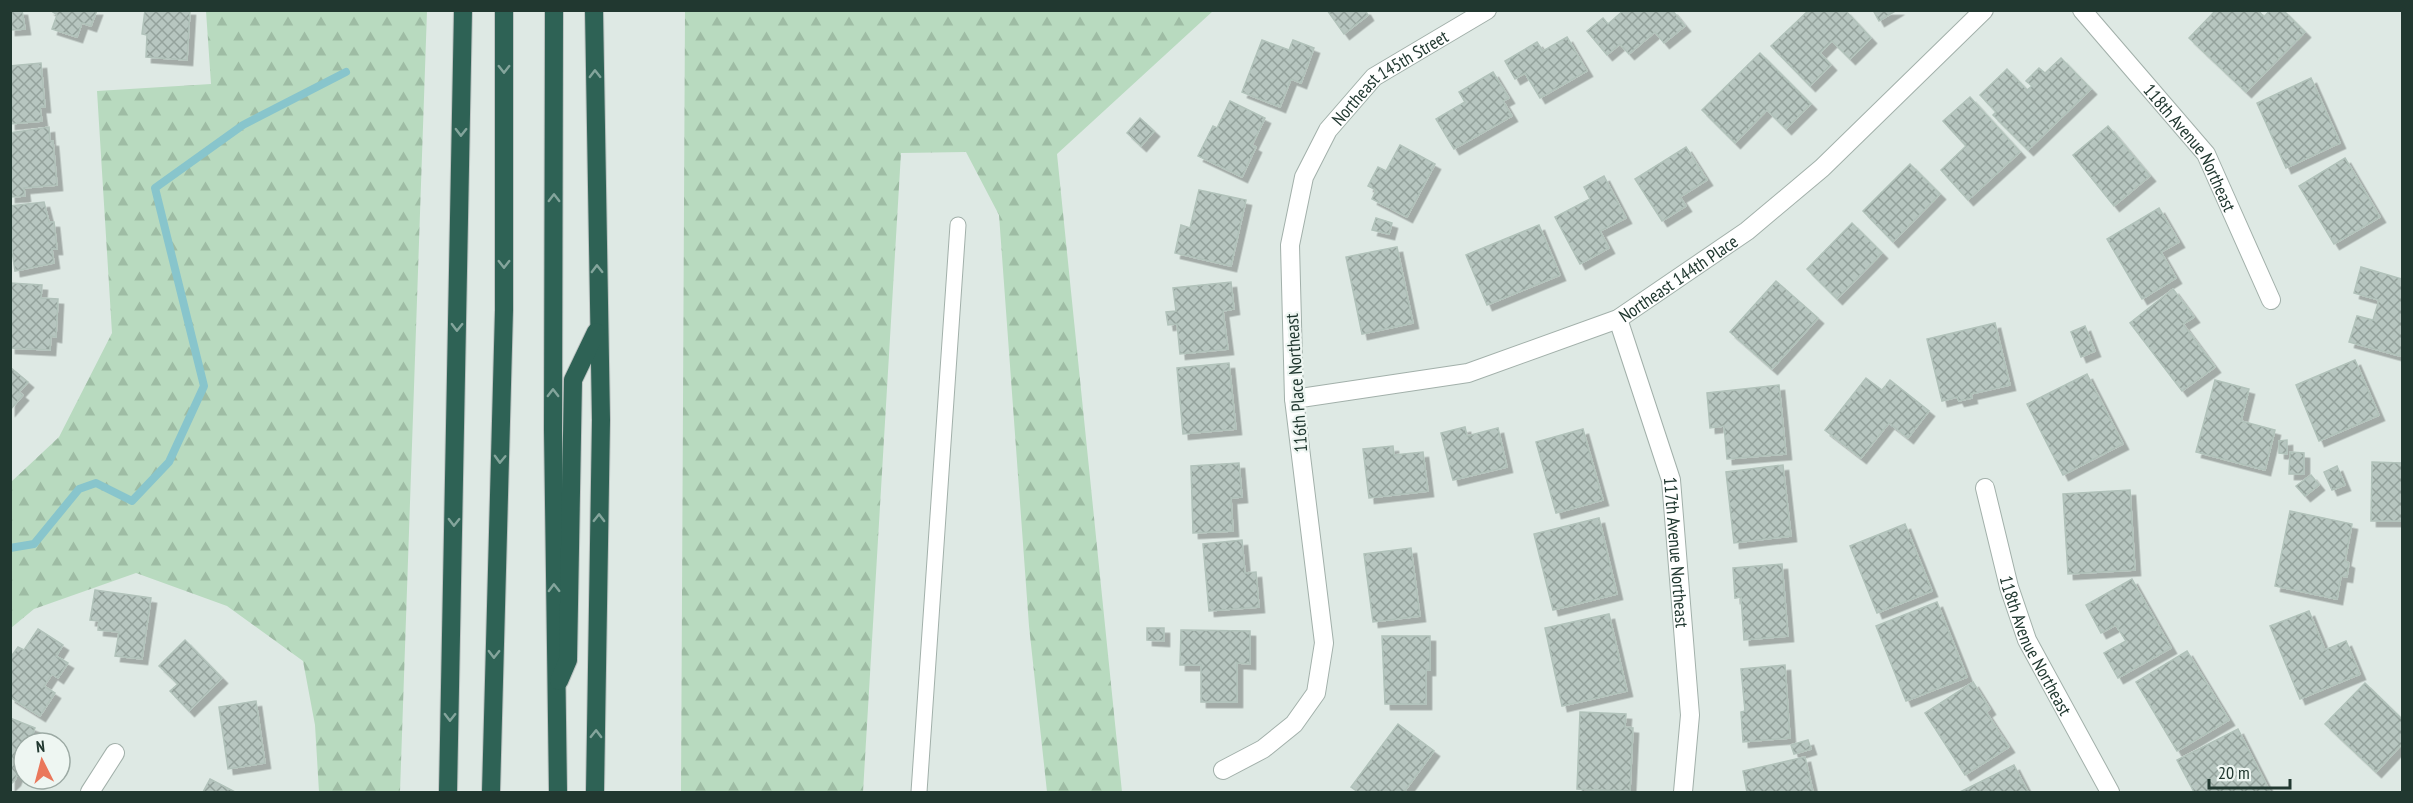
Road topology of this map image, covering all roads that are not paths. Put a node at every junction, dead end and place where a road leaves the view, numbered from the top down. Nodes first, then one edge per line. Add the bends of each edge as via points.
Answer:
1 (464, 10) edge
2 (504, 10) edge
3 (554, 10) edge
4 (594, 10) edge
5 (1487, 10) edge
6 (1984, 10) edge
7 (2082, 10) edge
8 (1328, 130) joint
9 (958, 225) dead end
10 (2271, 300) dead end
11 (1618, 319) junction
12 (598, 327) junction
13 (1294, 399) junction
14 (1985, 489) dead end
15 (555, 689) junction
16 (115, 753) dead end
17 (1222, 770) dead end
18 (90, 792) edge
19 (448, 792) edge
20 (491, 792) edge
21 (558, 792) edge
22 (595, 792) edge
23 (919, 792) edge
24 (1683, 792) edge
25 (2110, 792) edge

1 -> 19 highway
2 -> 20 highway via 504,310
15 -> 3 highway
12 -> 4 highway
5 - 8 street, Northeast 145th Street via 1374,77
6 - 11 street, Northeast 144th Place via 1822,168 1747,231
7 - 10 street, 118th Avenue Northeast via 2206,154
8 - 13 street, 116th Place Northeast via 1304,177 1290,244
9 - 23 lane
11 - 13 street, Northeast 144th Place via 1468,373
11 - 24 street, 117th Avenue Northeast via 1671,480 1690,714
12 - 15 highway via 573,380 568,660
22 -> 12 highway via 601,420
13 - 17 street, 116th Place Northeast via 1324,643 1316,693 1294,724 1263,750
14 - 25 street, 118th Avenue Northeast via 2009,587 2027,640
15 - 21 highway
16 - 18 street

